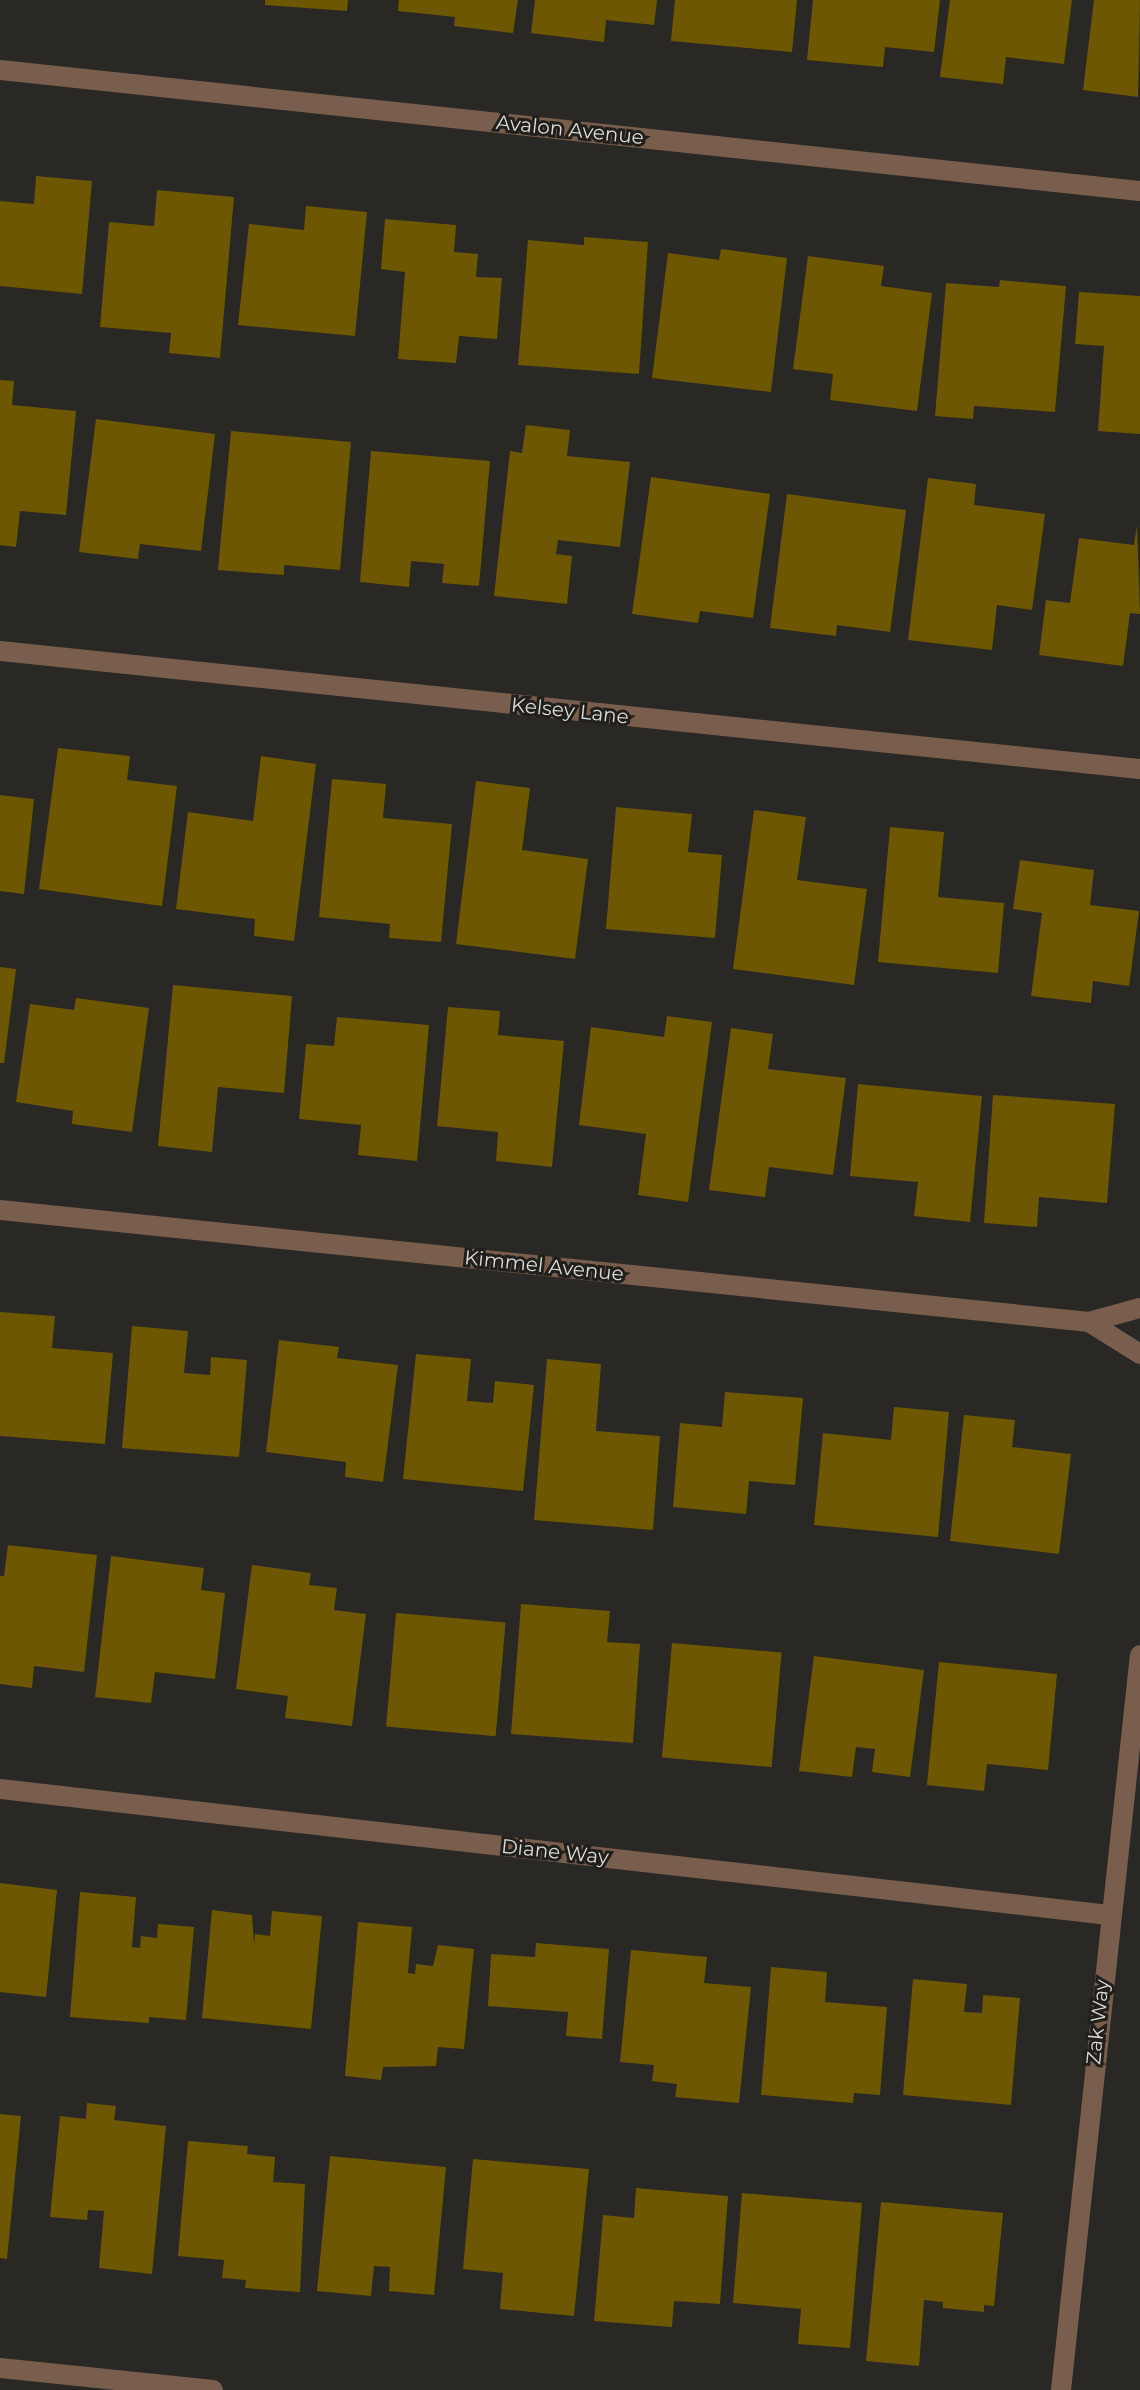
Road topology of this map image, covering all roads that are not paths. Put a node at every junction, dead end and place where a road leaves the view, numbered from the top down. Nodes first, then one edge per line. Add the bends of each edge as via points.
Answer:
1 (0, 70) edge
2 (1140, 191) edge
3 (0, 651) edge
4 (1140, 769) edge
5 (0, 1210) edge
6 (1140, 1308) edge
7 (1089, 1322) junction
8 (1140, 1354) edge
9 (1140, 1655) edge
10 (0, 1789) edge
11 (1109, 1915) junction
12 (0, 2368) edge
13 (213, 2390) edge
14 (1061, 2390) edge

1 - 2 street, Avalon Avenue
3 - 4 street, Kelsey Lane
5 - 7 street, Kimmel Avenue
6 - 7 street, Kimmel Avenue
7 - 8 street, Kimmel Avenue
9 - 11 street, Zak Way
10 - 11 street, Diane Way
11 - 14 street, Zak Way
12 - 13 street

